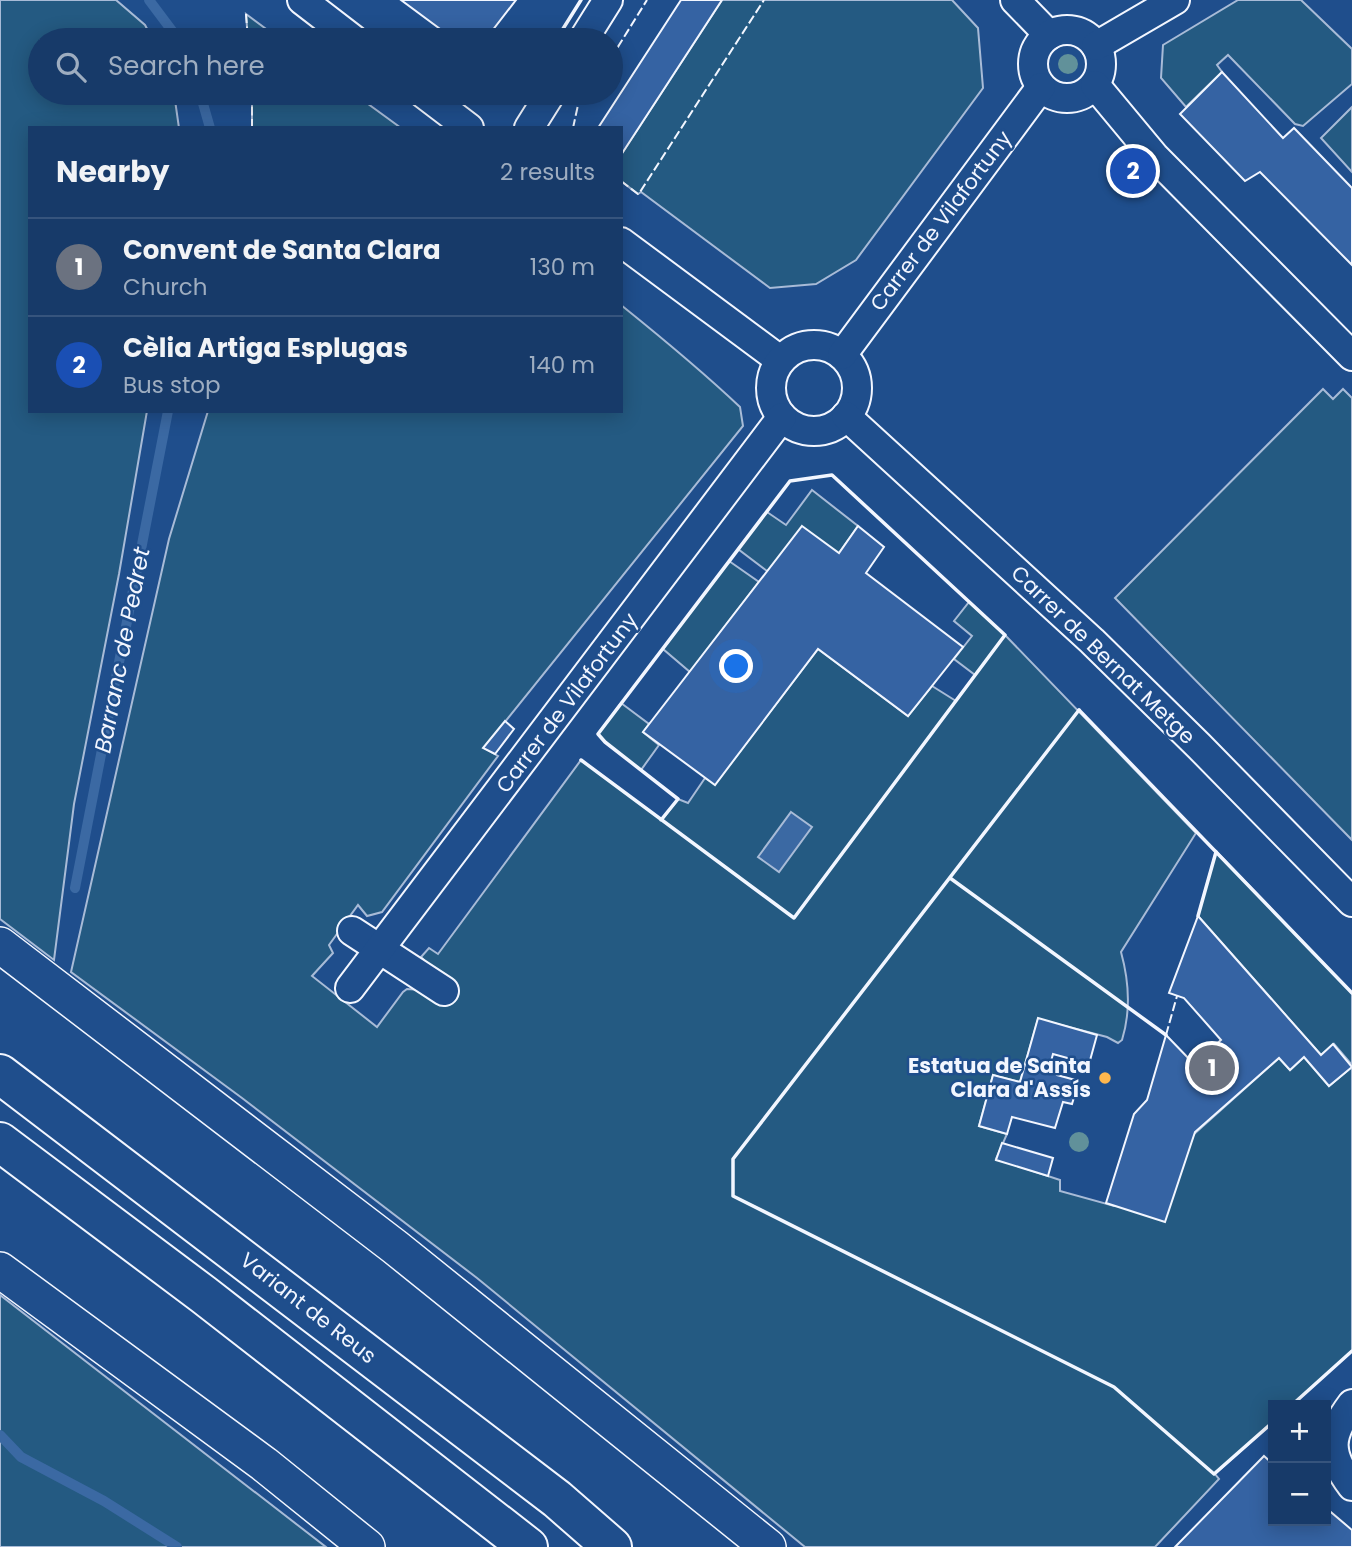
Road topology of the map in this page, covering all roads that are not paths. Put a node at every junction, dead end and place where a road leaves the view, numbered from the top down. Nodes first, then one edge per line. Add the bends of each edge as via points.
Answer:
1 (302, 0) edge
2 (608, 0) edge
3 (1014, 0) edge
4 (1175, 0) edge
5 (338, 28) edge
6 (590, 28) edge
7 (1049, 35) junction
8 (1096, 46) junction
9 (1095, 85) junction
10 (1041, 87) junction
11 (438, 105) edge
12 (543, 105) edge
13 (465, 126) edge
14 (530, 126) edge
15 (623, 243) edge
16 (842, 355) junction
17 (1352, 356) edge
18 (780, 360) junction
19 (846, 416) junction
20 (782, 417) junction
21 (1352, 902) edge
22 (352, 931) dead end
23 (0, 945) edge
24 (380, 949) junction
25 (350, 988) dead end
26 (444, 991) dead end
27 (0, 1074) edge
28 (0, 1142) edge
29 (0, 1270) edge
30 (1352, 1404) edge
31 (1352, 1486) edge
32 (557, 1499) junction
33 (367, 1547) edge
34 (528, 1547) edge
35 (612, 1547) edge
36 (618, 1547) edge
37 (768, 1547) edge

1 - 5 street
2 - 6 street
3 - 7 street
4 - 8 street
7 - 8 street via 1074,31
7 - 10 street via 1033,60
8 - 9 street via 1102,60
9 - 10 street via 1086,93 1064,99
9 - 17 street via 1154,156
10 - 16 street, Carrer de Vilafortuny
11 - 13 street
12 - 14 street
15 - 18 street
16 - 18 street via 830,348 803,346
16 - 19 street via 856,377 857,391
18 - 20 street via 771,395
19 - 20 street via 822,430 793,426
19 - 21 street, Carrer de Bernat Metge via 1110,658
20 - 24 street, Carrer de Vilafortuny
22 - 24 street
23 - 37 street via 395,1247
24 - 25 street, Carrer de Vilafortuny
24 - 26 street
27 - 32 highway, Variant de Reus
28 - 34 highway
29 - 33 street via 264,1464
30 - 31 street via 1337,1423 1333,1447 1338,1466
32 - 35 highway, Variant de Reus
32 - 36 highway

